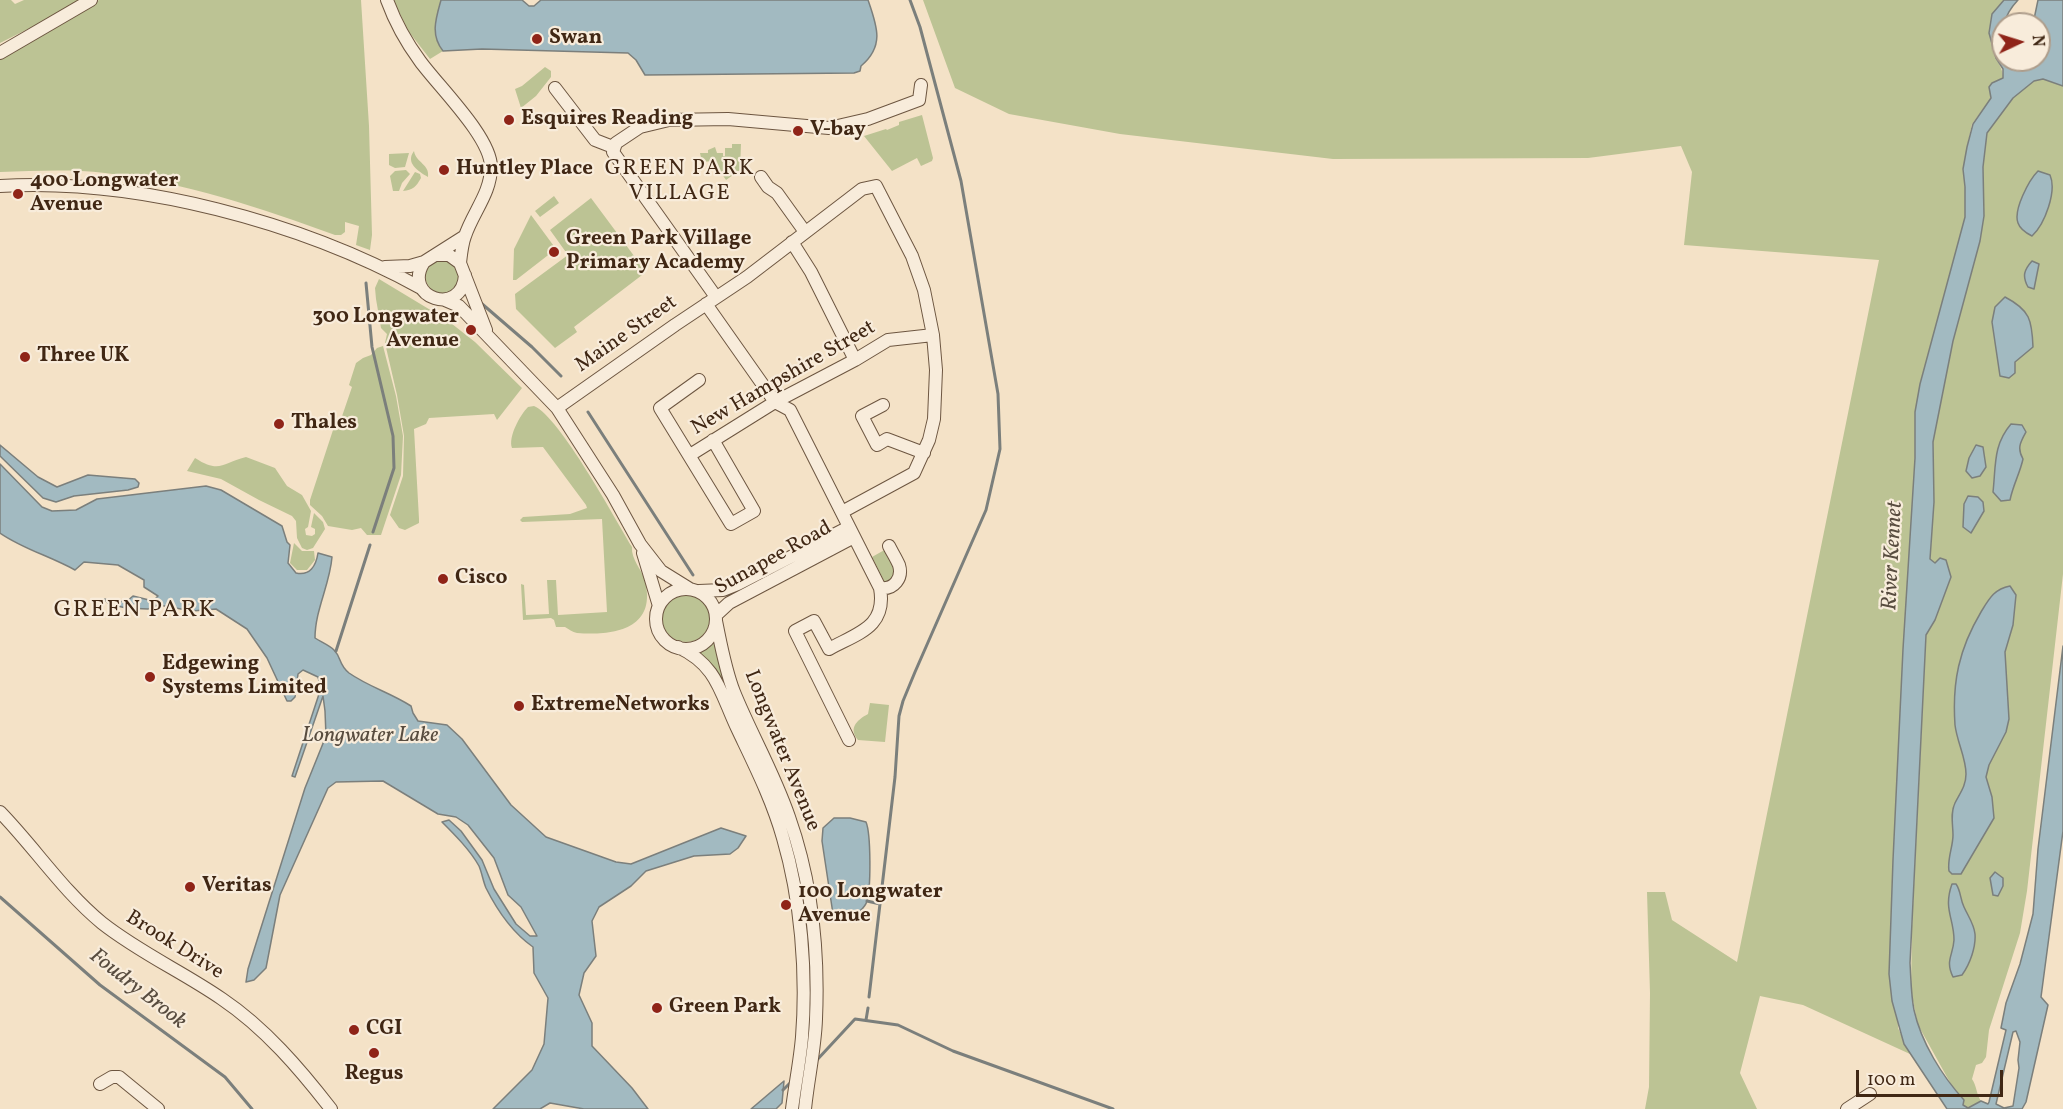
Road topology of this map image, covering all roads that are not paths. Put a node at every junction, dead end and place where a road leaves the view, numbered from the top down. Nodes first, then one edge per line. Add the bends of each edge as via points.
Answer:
1 (91, 0) edge
2 (387, 0) edge
3 (0, 53) edge
4 (921, 85) dead end
5 (555, 88) dead end
6 (613, 147) junction
7 (761, 177) dead end
8 (0, 186) edge
9 (805, 232) junction
10 (465, 236) junction
11 (792, 242) junction
12 (430, 258) junction
13 (384, 267) junction
14 (462, 269) junction
15 (421, 288) junction
16 (445, 300) junction
17 (711, 300) junction
18 (488, 334) junction
19 (933, 335) junction
20 (855, 360) junction
21 (699, 380) dead end
22 (775, 402) junction
23 (883, 405) dead end
24 (557, 408) junction
25 (713, 440) junction
26 (924, 453) junction
27 (690, 455) junction
28 (842, 512) junction
29 (852, 532) junction
30 (640, 544) junction
31 (889, 546) dead end
32 (880, 588) junction
33 (694, 590) junction
34 (659, 606) junction
35 (716, 618) junction
36 (678, 647) junction
37 (849, 740) dead end
38 (0, 812) edge
39 (100, 1084) dead end
40 (1870, 1094) dead end
41 (793, 1106) edge
42 (158, 1109) edge
43 (331, 1109) edge
44 (805, 1109) edge
45 (1847, 1109) edge

1 - 3 street
2 - 10 street via 419,60 487,148 490,180
4 - 6 street via 919,100 842,126 815,128 728,118 669,120 640,127
5 - 6 street via 594,140
6 - 17 street
7 - 9 street
8 - 13 street via 114,190 201,206 271,225
9 - 11 street, Maine Street
9 - 19 street, Maine Street via 862,189 876,186 912,256
10 - 12 street
10 - 14 street
11 - 17 street, Maine Street
11 - 20 street
12 - 13 street via 410,266
12 - 14 street via 449,255
12 - 15 street via 419,273
13 - 15 street
14 - 16 street via 461,290
14 - 18 street
15 - 16 street via 431,297
16 - 18 street via 459,306
17 - 22 street
17 - 24 street, Maine Street
18 - 24 street
19 - 20 street, New Hampshire Street via 888,340
19 - 26 street, Maine Street via 937,395
20 - 22 street, New Hampshire Street
21 - 27 street via 660,408
22 - 25 street, New Hampshire Street
22 - 28 street via 790,410
23 - 26 street via 862,416 877,445 887,439
24 - 30 street
25 - 27 street, New Hampshire Street
25 - 27 street via 754,511 731,524
26 - 28 street, Maine Street via 914,473
28 - 29 street
29 - 32 street
29 - 33 street, Sunapee Road via 723,590
29 - 35 street, Sunapee Road via 729,603
30 - 33 street via 661,571
30 - 34 street
31 - 32 street via 899,565 899,575 890,588
32 - 37 street via 882,604 876,620 829,649 814,621 795,631
33 - 34 street via 674,591
33 - 35 street via 710,601
34 - 36 street via 658,629 666,641
35 - 36 street via 710,636 701,645
35 - 44 street, Longwater Avenue via 734,692 777,785 805,871 815,931 816,996
36 - 41 street, Longwater Avenue via 709,668 759,773 783,836 801,932 802,1027
38 - 43 street, Brook Drive via 74,898 121,937 223,999 247,1018 284,1052
39 - 42 street via 119,1077
40 - 45 street

